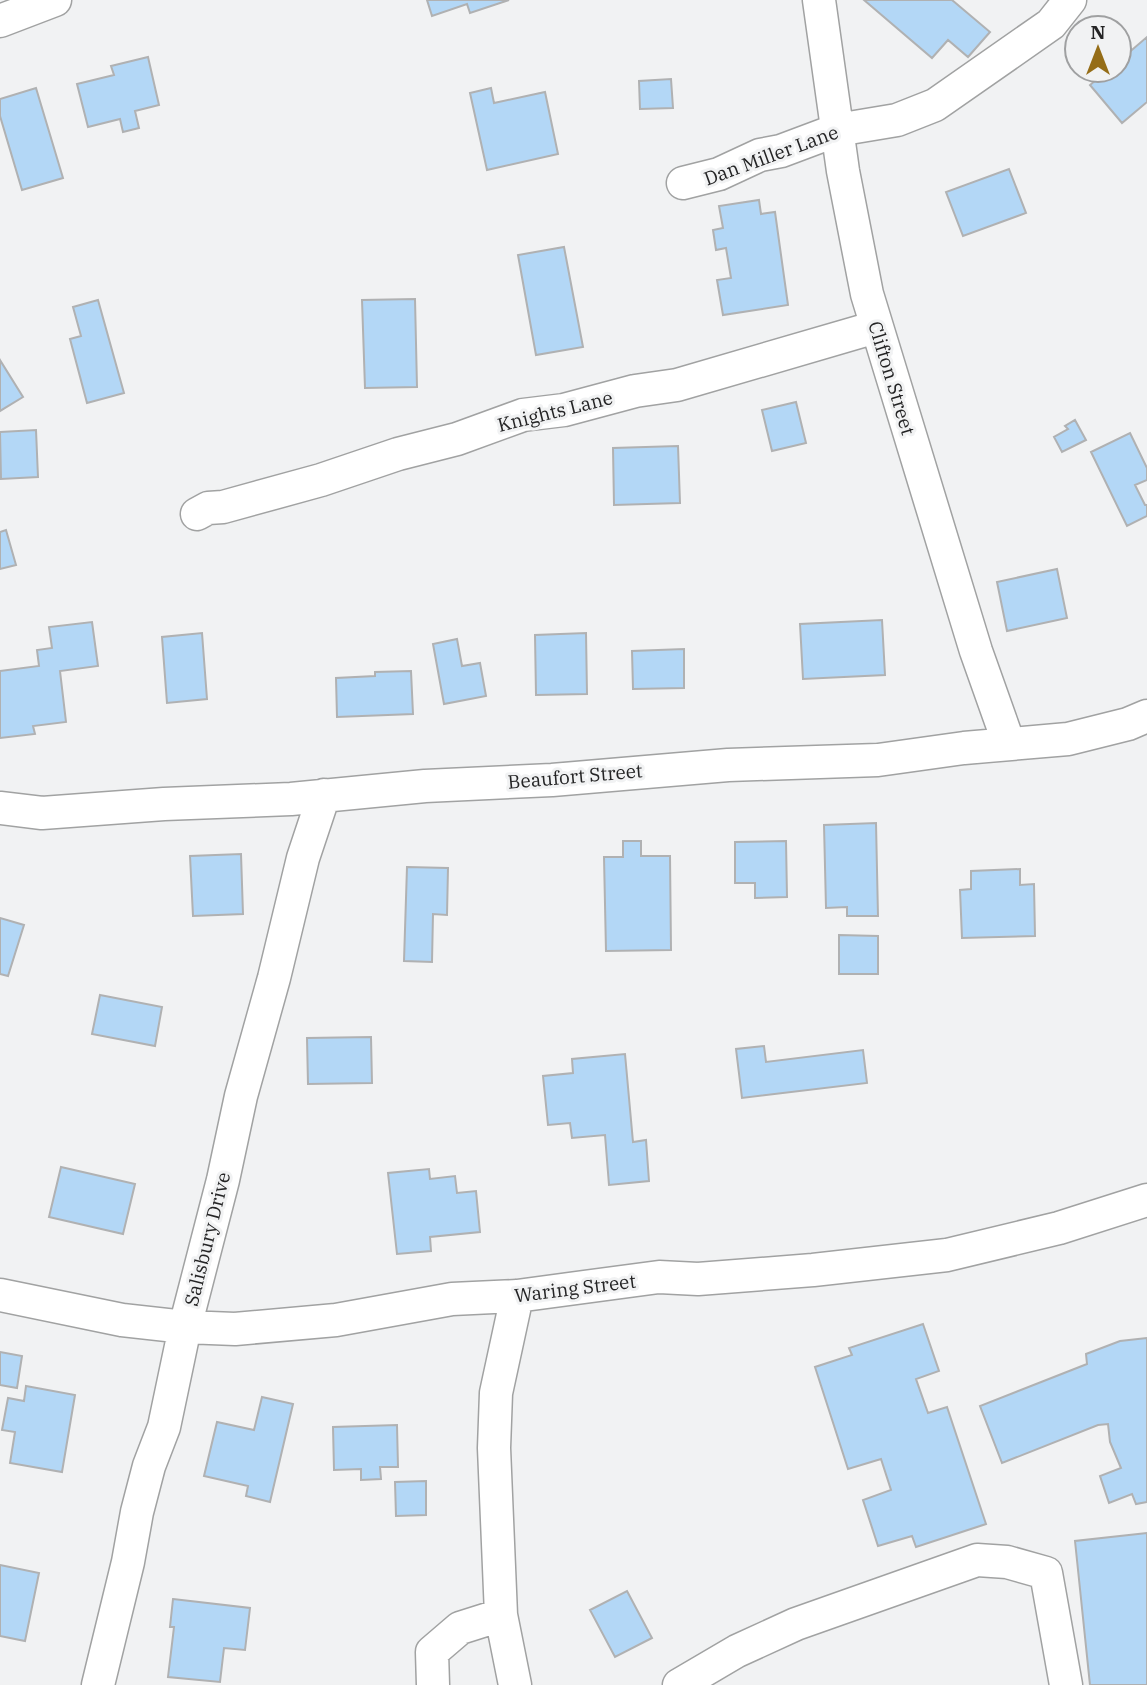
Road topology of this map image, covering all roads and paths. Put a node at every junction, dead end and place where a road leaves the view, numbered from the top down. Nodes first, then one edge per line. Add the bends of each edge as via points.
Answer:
1 (55, 0) edge
2 (819, 0) edge
3 (1070, 0) edge
4 (0, 21) edge
5 (837, 130) junction
6 (683, 183) dead end
7 (876, 327) junction
8 (197, 514) dead end
9 (1146, 716) edge
10 (1009, 744) junction
11 (324, 795) junction
12 (0, 808) edge
13 (1147, 1200) edge
14 (0, 1295) edge
15 (517, 1296) junction
16 (185, 1327) junction
17 (501, 1615) junction
18 (97, 1685) edge
19 (433, 1685) edge
20 (515, 1685) edge
21 (679, 1685) edge
22 (1066, 1685) edge

1 - 4 street
2 - 5 street, Clifton Street
3 - 5 street, Dan Miller Lane via 1051,24 935,106 897,120
5 - 6 street, Dan Miller Lane
5 - 7 street, Clifton Street
7 - 8 street, Knights Lane via 677,385 523,415 457,439
7 - 10 street, Clifton Street
9 - 10 street, Beaufort Street via 1068,739
10 - 11 street, Beaufort Street via 878,760 715,766
11 - 12 street, Beaufort Street via 42,813
11 - 16 street, Salisbury Drive via 261,1017
13 - 15 street, Waring Street via 1059,1228 947,1255 698,1279 659,1277
14 - 16 street, Waring Street via 122,1320
15 - 16 street, Waring Street via 452,1298 324,1321 235,1329
15 - 17 street via 496,1393
16 - 18 street, Salisbury Drive
17 - 19 street via 460,1628 432,1652
17 - 20 street
21 - 22 street via 796,1624 977,1560 1007,1562 1045,1573

